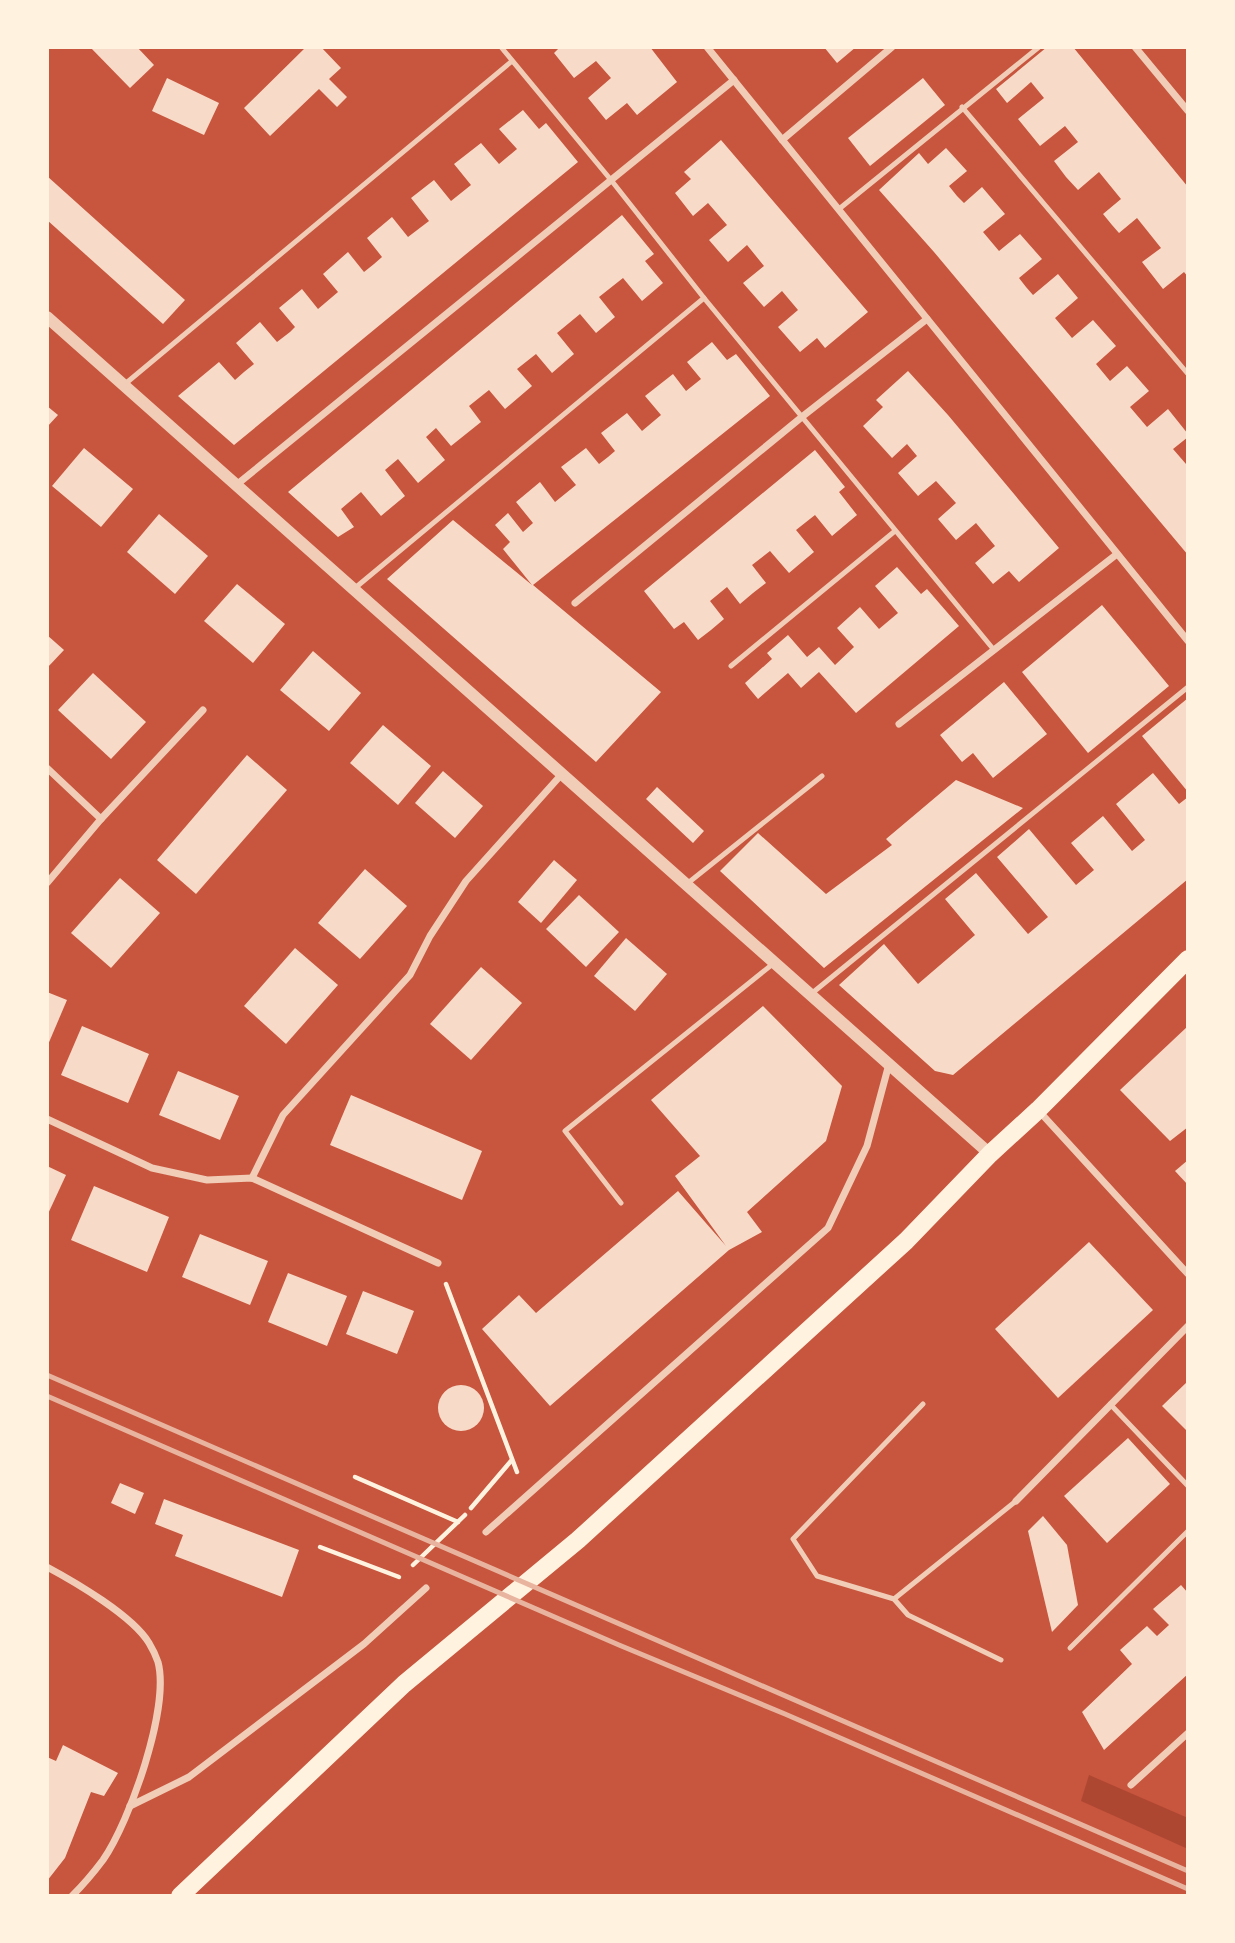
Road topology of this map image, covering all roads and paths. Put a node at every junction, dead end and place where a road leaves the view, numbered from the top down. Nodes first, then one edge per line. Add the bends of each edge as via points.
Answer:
1 (501, 47) edge
2 (707, 47) edge
3 (892, 47) edge
4 (1039, 47) edge
5 (1135, 47) edge
6 (512, 61) junction
7 (734, 80) junction
8 (962, 107) junction
9 (1188, 111) edge
10 (782, 140) junction
11 (611, 180) junction
12 (839, 209) junction
13 (704, 298) junction
14 (47, 317) edge
15 (927, 319) junction
16 (1188, 374) edge
17 (124, 386) junction
18 (803, 416) junction
19 (236, 486) junction
20 (895, 531) junction
21 (1118, 554) junction
22 (352, 590) junction
23 (575, 603) dead end
24 (1188, 641) edge
25 (994, 650) junction
26 (731, 666) dead end
27 (1188, 687) edge
28 (203, 710) dead end
29 (899, 724) dead end
30 (47, 768) edge
31 (561, 775) junction
32 (822, 776) dead end
33 (101, 819) junction
34 (47, 883) edge
35 (685, 885) junction
36 (1188, 959) edge
37 (774, 963) junction
38 (810, 995) junction
39 (889, 1064) junction
40 (1038, 1110) junction
41 (47, 1119) edge
42 (990, 1154) junction
43 (252, 1178) junction
44 (621, 1203) dead end
45 (438, 1264) joint
46 (1188, 1275) edge
47 (1188, 1326) edge
48 (923, 1404) dead end
49 (1110, 1404) junction
50 (511, 1461) junction
51 (355, 1477) dead end
52 (1188, 1486) edge
53 (529, 1494) junction
54 (1016, 1501) joint
55 (458, 1522) junction
56 (1188, 1531) edge
57 (486, 1532) dead end
58 (320, 1547) dead end
59 (47, 1567) edge
60 (410, 1568) dead end
61 (400, 1578) dead end
62 (426, 1588) dead end
63 (894, 1599) junction
64 (1070, 1648) dead end
65 (1001, 1660) dead end
66 (1188, 1733) edge
67 (1131, 1785) dead end
68 (130, 1806) junction
69 (72, 1896) edge
70 (180, 1896) edge

1 - 6 lane
2 - 7 street
3 - 10 street
4 - 8 lane
5 - 9 street
6 - 11 lane
6 - 17 lane
7 - 10 street
7 - 11 street
8 - 12 lane
8 - 16 lane
10 - 12 street
11 - 13 lane
11 - 19 street
12 - 15 street
13 - 18 lane
13 - 22 lane
14 - 17 street
15 - 18 street
15 - 21 street
17 - 19 street
18 - 20 lane
18 - 23 street
19 - 22 street
20 - 25 lane
20 - 26 lane
21 - 24 street
21 - 25 street
22 - 31 street
25 - 29 street
27 - 38 lane
28 - 33 street
30 - 33 street
31 - 35 street
31 - 43 street via 466,881 410,975 283,1115
32 - 35 lane
33 - 34 street
35 - 37 street
36 - 40 main road
37 - 38 street
37 - 44 lane via 565,1131
38 - 39 street
39 - 42 street
39 - 53 street via 867,1146 828,1228
40 - 42 main road
40 - 46 street
41 - 43 street via 152,1168 207,1180
42 - 70 main road via 906,1241 578,1540 404,1684
43 - 45 street
45 - 50 path
47 - 49 street
48 - 63 lane via 793,1539 817,1576
49 - 52 lane
49 - 54 street
50 - 53 path
50 - 55 path
51 - 55 path
53 - 57 street
54 - 63 lane
55 - 60 path
56 - 64 lane
58 - 61 path
59 - 68 street via 135,1624 158,1661 156,1714
62 - 68 street via 364,1644 189,1777
63 - 65 lane via 908,1615
66 - 67 street
68 - 69 street via 103,1859

